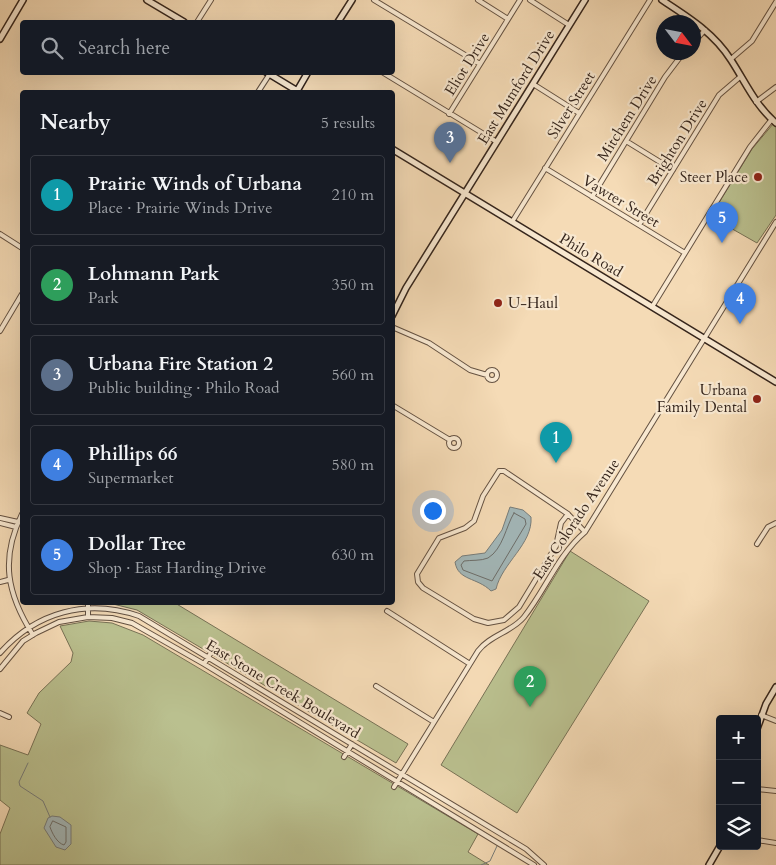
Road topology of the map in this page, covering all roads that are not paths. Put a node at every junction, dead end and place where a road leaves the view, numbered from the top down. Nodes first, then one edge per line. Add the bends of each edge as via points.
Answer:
1 (23, 0) edge
2 (147, 0) edge
3 (211, 0) edge
4 (352, 0) edge
5 (374, 0) edge
6 (478, 0) edge
7 (520, 0) edge
8 (530, 0) edge
9 (585, 0) edge
10 (650, 0) edge
11 (662, 0) edge
12 (776, 2) edge
13 (508, 19) junction
14 (181, 20) edge
15 (198, 20) edge
16 (339, 20) edge
17 (569, 25) junction
18 (705, 30) junction
19 (701, 34) edge
20 (0, 39) edge
21 (731, 59) junction
22 (678, 60) edge
23 (480, 64) junction
24 (266, 75) edge
25 (269, 75) edge
26 (306, 75) edge
27 (387, 75) edge
28 (740, 77) junction
29 (533, 84) junction
30 (776, 87) edge
31 (259, 90) edge
32 (295, 90) edge
33 (299, 90) edge
34 (756, 102) junction
35 (579, 113) junction
36 (449, 114) junction
37 (774, 121) edge
38 (626, 141) junction
39 (497, 142) junction
40 (395, 151) edge
41 (545, 168) junction
42 (672, 170) junction
43 (465, 194) junction
44 (592, 197) junction
45 (512, 222) junction
46 (776, 222) edge
47 (639, 225) junction
48 (0, 234) edge
49 (20, 247) edge
50 (684, 253) junction
51 (20, 297) edge
52 (652, 306) junction
53 (395, 310) edge
54 (395, 328) edge
55 (0, 331) edge
56 (704, 339) junction
57 (487, 375) dead end
58 (776, 382) edge
59 (395, 407) edge
60 (450, 440) dead end
61 (568, 514) junction
62 (0, 518) edge
63 (20, 518) edge
64 (0, 523) edge
65 (776, 523) edge
66 (17, 525) junction
67 (585, 532) junction
68 (757, 544) dead end
69 (8, 580) junction
70 (0, 582) edge
71 (88, 605) edge
72 (387, 611) dead end
73 (88, 617) junction
74 (28, 627) junction
75 (33, 634) junction
76 (212, 651) dead end
77 (0, 653) edge
78 (208, 657) junction
79 (204, 664) junction
80 (470, 664) junction
81 (0, 669) edge
82 (376, 686) dead end
83 (776, 687) edge
84 (0, 713) edge
85 (761, 715) joint
86 (9, 717) dead end
87 (776, 721) edge
88 (434, 722) junction
89 (352, 744) junction
90 (347, 752) junction
91 (344, 757) dead end
92 (402, 773) junction
93 (397, 781) junction
94 (394, 787) dead end
95 (761, 789) edge
96 (776, 791) edge
97 (509, 839) junction
98 (761, 841) edge
99 (776, 843) edge
100 (505, 846) junction
101 (718, 850) edge
102 (534, 865) edge
103 (544, 865) edge
104 (709, 865) edge

1 - 20 street
2 - 14 street
3 - 15 street
4 - 16 street
5 - 23 street
6 - 13 street
7 - 13 street, Eliot Drive
8 - 17 street
9 - 17 street, East Mumford Drive
10 - 35 street, Silver Street
11 - 18 street
12 - 21 street via 752,41
13 - 23 street, Eliot Drive
17 - 29 street, East Mumford Drive
18 - 19 street
18 - 21 street
21 - 28 street
22 - 38 street, Mitchem Drive
23 - 36 street, Eliot Drive
24 - 31 street
25 - 32 street
26 - 33 street
27 - 36 street
28 - 34 street
28 - 42 street, Brighton Drive via 719,95
29 - 35 street
29 - 39 street, East Mumford Drive
30 - 34 street
34 - 37 street
35 - 41 street, Silver Street
36 - 39 street
37 - 50 street via 750,147
38 - 42 street
38 - 44 street, Mitchem Drive
39 - 43 street, East Mumford Drive
40 - 43 street, Philo Road
41 - 44 street, Vawter Street
41 - 45 street, Silver Street
42 - 47 street, Brighton Drive
43 - 45 street, Philo Road
43 - 53 street, East Mumford Drive
44 - 47 street, Vawter Street
45 - 52 street, Philo Road
46 - 56 street, East Colorado Avenue
47 - 50 street, Vawter Street
48 - 49 street
50 - 52 street
51 - 55 street
52 - 56 street, Philo Road
54 - 57 street via 429,343 470,370
56 - 58 street, Philo Road
56 - 67 street, East Colorado Avenue
59 - 60 street
61 - 61 street via 504,471 499,472 483,496 474,521 465,528 444,534 435,542 418,569 418,580 423,588 474,619 499,622 519,607 556,546 561,523
61 - 67 street
62 - 66 street
63 - 66 street
64 - 66 street
65 - 68 street via 768,526
66 - 69 street via 7,561
67 - 80 street, East Colorado Avenue via 563,556 524,618 488,641
69 - 70 street
69 - 74 street via 14,603
71 - 73 street
71 - 74 street, East Stone Creek Boulevard via 54,614
71 - 78 street, East Stone Creek Boulevard via 139,616
72 - 80 street
73 - 75 street, East Stone Creek Boulevard via 59,622
73 - 79 street, East Stone Creek Boulevard via 112,618 132,624
74 - 75 street
74 - 77 street, East Stone Creek Boulevard
75 - 81 street, East Stone Creek Boulevard via 18,646
76 - 78 street
78 - 79 street
78 - 89 street, East Stone Creek Boulevard
79 - 90 street, East Stone Creek Boulevard
80 - 88 street, East Colorado Avenue
82 - 88 street
83 - 85 street
84 - 86 street
85 - 87 street
88 - 92 street, East Colorado Avenue
89 - 90 street
89 - 92 street, East Stone Creek Boulevard
90 - 91 street
90 - 93 street, East Stone Creek Boulevard
92 - 93 street, East Colorado Avenue
92 - 97 street, East Stone Creek Boulevard
93 - 94 street, East Colorado Avenue
93 - 100 street, East Stone Creek Boulevard
95 - 96 street
97 - 100 street
97 - 103 street, East Stone Creek Boulevard via 533,853
98 - 99 street
100 - 102 street, East Stone Creek Boulevard
101 - 104 street

